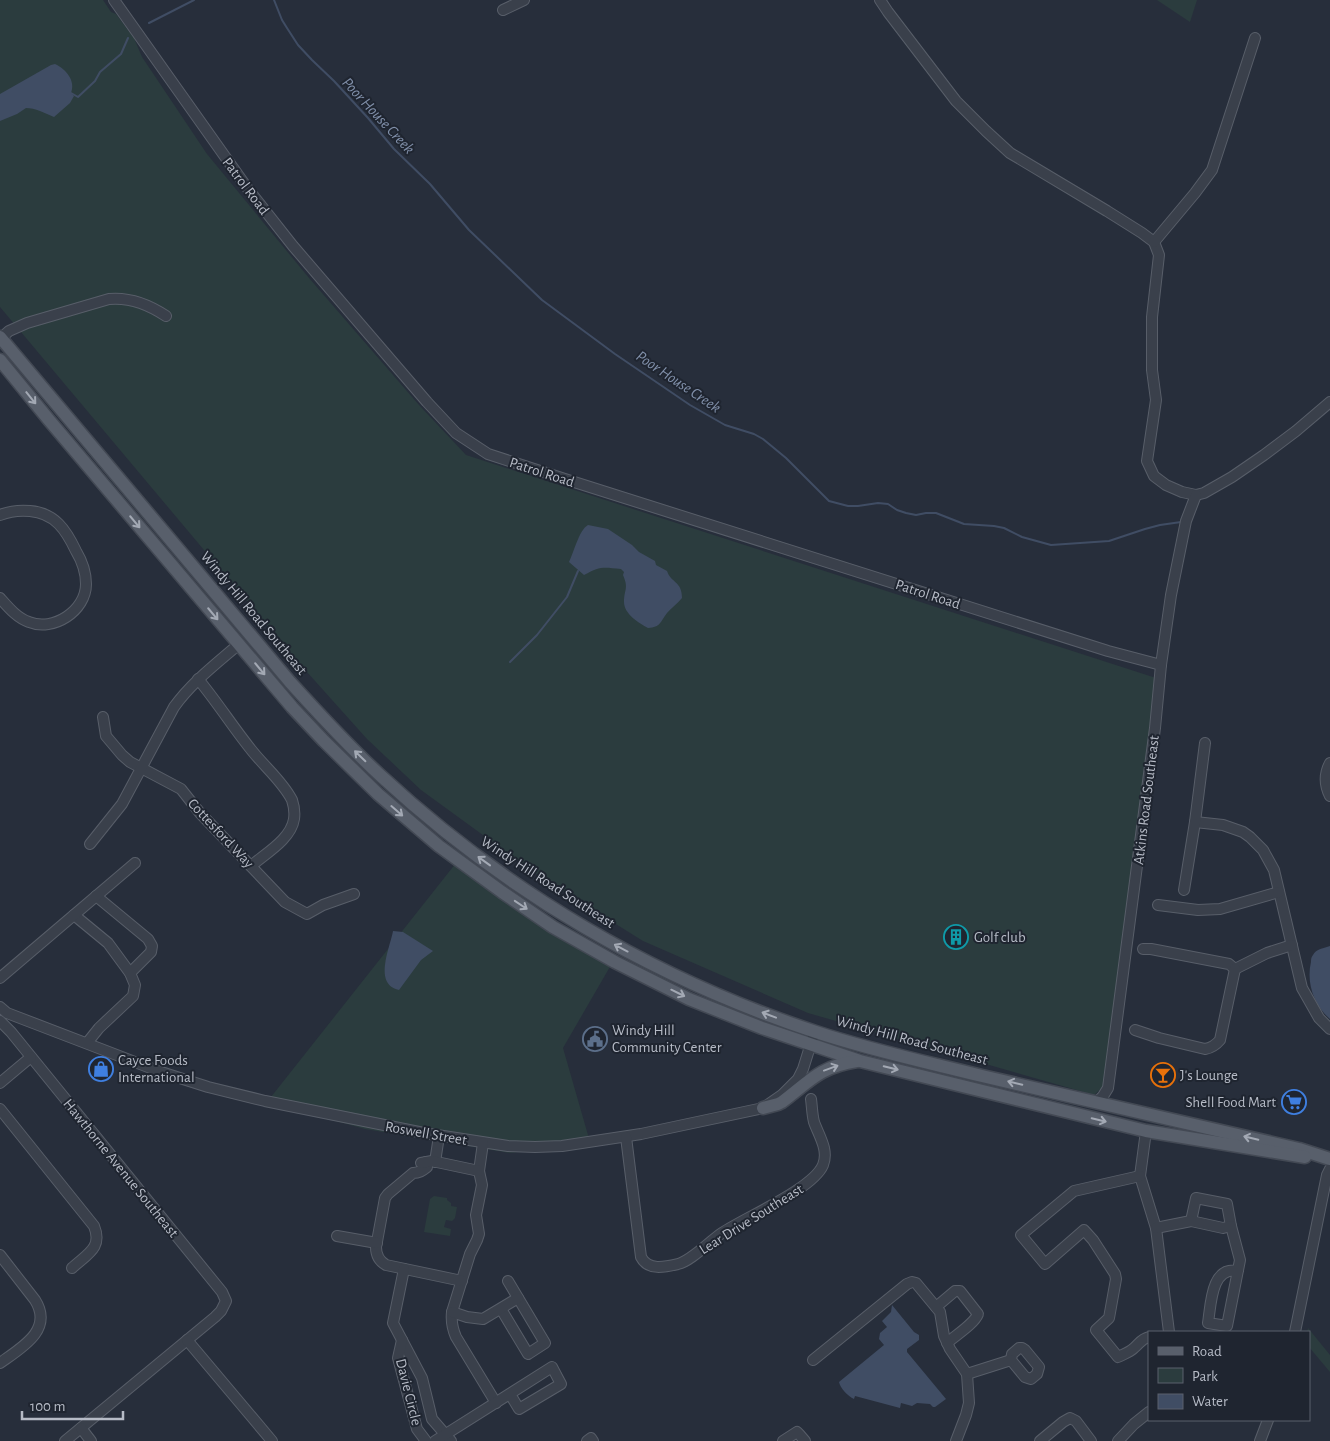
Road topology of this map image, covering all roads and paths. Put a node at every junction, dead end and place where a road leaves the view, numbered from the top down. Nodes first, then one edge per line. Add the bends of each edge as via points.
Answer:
1 (114, 0) edge
2 (524, 0) edge
3 (880, 0) edge
4 (503, 10) dead end
5 (1255, 38) dead end
6 (1154, 242) junction
7 (166, 316) dead end
8 (0, 338) edge
9 (0, 360) edge
10 (1330, 402) edge
11 (1196, 495) junction
12 (0, 515) edge
13 (0, 598) edge
14 (239, 644) junction
15 (1161, 664) junction
16 (198, 679) junction
17 (103, 717) dead end
18 (1205, 743) dead end
19 (1330, 762) edge
20 (141, 768) junction
21 (1330, 796) edge
22 (1195, 822) junction
23 (90, 844) dead end
24 (135, 864) dead end
25 (251, 866) junction
26 (1184, 890) dead end
27 (1280, 892) junction
28 (354, 894) dead end
29 (96, 896) junction
30 (1158, 904) dead end
31 (74, 915) junction
32 (1292, 945) junction
33 (1143, 950) dead end
34 (1235, 969) junction
35 (130, 973) junction
36 (0, 978) edge
37 (4, 1014) edge
38 (1330, 1029) edge
39 (1135, 1030) dead end
40 (815, 1032) junction
41 (87, 1043) junction
42 (810, 1045) junction
43 (31, 1057) junction
44 (860, 1061) junction
45 (0, 1083) edge
46 (1009, 1098) junction
47 (811, 1099) dead end
48 (1096, 1103) junction
49 (763, 1108) junction
50 (0, 1109) edge
51 (1146, 1131) junction
52 (439, 1136) junction
53 (626, 1137) junction
54 (483, 1143) junction
55 (1330, 1159) edge
56 (430, 1162) junction
57 (1330, 1169) edge
58 (478, 1171) junction
59 (1140, 1176) junction
60 (1191, 1221) junction
61 (1232, 1226) junction
62 (1156, 1228) junction
63 (337, 1236) dead end
64 (376, 1243) junction
65 (0, 1256) edge
66 (72, 1268) dead end
67 (404, 1269) junction
68 (1238, 1271) junction
69 (462, 1281) junction
70 (508, 1281) dead end
71 (518, 1298) junction
72 (936, 1307) junction
73 (502, 1309) junction
74 (452, 1312) junction
75 (1168, 1331) edge
76 (1296, 1331) edge
77 (1148, 1337) edge
78 (187, 1340) junction
79 (402, 1340) junction
80 (947, 1342) junction
81 (814, 1360) dead end
82 (1011, 1360) dead end
83 (0, 1363) edge
84 (966, 1374) junction
85 (510, 1394) junction
86 (496, 1402) junction
87 (1148, 1413) edge
88 (1268, 1421) edge
89 (81, 1428) junction
90 (448, 1438) edge
91 (65, 1441) edge
92 (91, 1441) edge
93 (272, 1441) edge
94 (426, 1441) edge
95 (435, 1441) edge
96 (587, 1441) edge
97 (594, 1441) edge
98 (783, 1441) edge
99 (805, 1441) edge
100 (956, 1441) edge
101 (1040, 1441) edge
102 (1091, 1441) edge
103 (1118, 1441) edge
104 (1260, 1441) edge

1 - 15 street, Patrol Road via 248,189 293,246 427,402 469,442 488,454 1108,651
2 - 4 street
3 - 6 street via 956,101 1010,153
5 - 6 street via 1212,170
6 - 11 street via 1159,255 1152,317 1152,370 1156,400 1147,461 1161,482
7 - 8 street via 138,302 108,299 27,323
40 -> 8 main road, Windy Hill Road Southeast via 699,987 608,942 528,892 422,812 355,751 296,688
9 -> 14 main road, Windy Hill Road Southeast
10 - 11 street via 1264,455 1232,477
11 - 15 street, Atkins Road Southeast via 1186,521 1172,586
12 - 13 street via 16,511 37,512 58,522 79,556 86,585 77,607 64,619 40,626 15,614
14 - 16 street
14 -> 42 main road, Windy Hill Road Southeast via 307,724 378,794 439,846 502,892 614,962 721,1012
15 - 48 street, Atkins Road Southeast via 1108,1088
16 - 20 street via 182,694
16 - 25 street via 292,800 292,826 281,841
17 - 20 street, Cottesford Way via 106,736 111,743
18 - 22 street
19 - 21 street via 1325,773
20 - 23 street via 122,804
20 - 25 street, Cottesford Way via 181,790
22 - 26 street
22 - 27 street via 1223,825 1250,837 1269,860
24 - 29 street
25 - 28 street, Cottesford Way via 286,902 307,914
27 - 30 street via 1220,910
27 - 32 street
29 - 31 street
29 - 35 street via 148,939 152,946 151,952
31 - 35 street via 108,943
31 - 36 street
32 - 34 street
32 - 38 street via 1305,995
33 - 34 street via 1229,964
34 - 39 street via 1220,1040 1215,1046 1205,1049
35 - 41 street via 135,985 133,996
37 - 41 street, Roswell Street
37 - 43 street, Hawthorne Avenue Southeast via 11,1032
40 - 42 street, Roswell Street
48 -> 40 main road, Windy Hill Road Southeast via 895,1055
41 - 52 street, Roswell Street via 208,1087
42 - 44 main road, Windy Hill Road Southeast
42 - 49 street, Roswell Street via 803,1069 794,1083
43 - 45 street
43 - 78 street, Hawthorne Avenue Southeast via 222,1292 226,1301 224,1306
44 -> 46 main road, Windy Hill Road Southeast
49 -> 44 main road via 782,1102 826,1069
46 - 48 main road via 1037,1097 1086,1107
46 -> 51 main road, Windy Hill Road Southeast
47 - 53 street, Lear Drive Southeast via 825,1158 818,1173 805,1186 732,1226 678,1264 652,1267 646,1265 641,1257
55 -> 48 main road, Windy Hill Road Southeast via 1299,1149
49 - 53 street, Roswell Street
50 - 66 street via 94,1226 97,1244
51 - 55 main road, Windy Hill Road Southeast via 1297,1157
51 - 59 street
52 - 54 street, Roswell Street
52 - 56 street
53 - 54 street, Roswell Street via 544,1147
54 - 58 street
56 - 58 street
56 - 64 street via 385,1198
57 - 76 street
58 - 69 street via 482,1185 476,1216 479,1234
59 - 62 street
59 - 77 street via 1074,1192 1021,1235 1045,1264 1084,1230 1116,1279 1109,1318 1096,1330 1118,1357
60 - 61 street via 1223,1228
60 - 61 street via 1196,1198 1227,1204
60 - 62 street
61 - 68 street via 1240,1260
62 - 75 street
63 - 64 street
64 - 67 street via 376,1254 383,1264
65 - 83 street via 40,1307 41,1314 41,1323 32,1338
67 - 69 street
67 - 79 street, Davie Circle via 392,1323
68 - 68 street via 1227,1326 1208,1322 1216,1281 1231,1270
69 - 74 street
70 - 71 street
71 - 73 street
71 - 73 street via 545,1343 528,1354
72 - 80 street
72 - 80 street via 960,1291 978,1314
72 - 81 street via 916,1283 909,1282
73 - 74 street via 479,1320
74 - 86 street via 456,1337
78 - 89 street
78 - 93 street
79 - 90 street, Davie Circle via 422,1378 432,1419
79 - 94 street, Davie Circle via 398,1358 417,1429
80 - 84 street
82 - 84 street
84 - 100 street via 969,1403
85 - 85 street via 552,1367 562,1384 519,1409
85 - 86 street
86 - 90 street
87 - 103 street
88 - 104 street
89 - 91 street
89 - 92 street
90 - 95 street
96 - 97 street via 591,1438
98 - 99 street via 797,1432
101 - 102 street via 1070,1418

